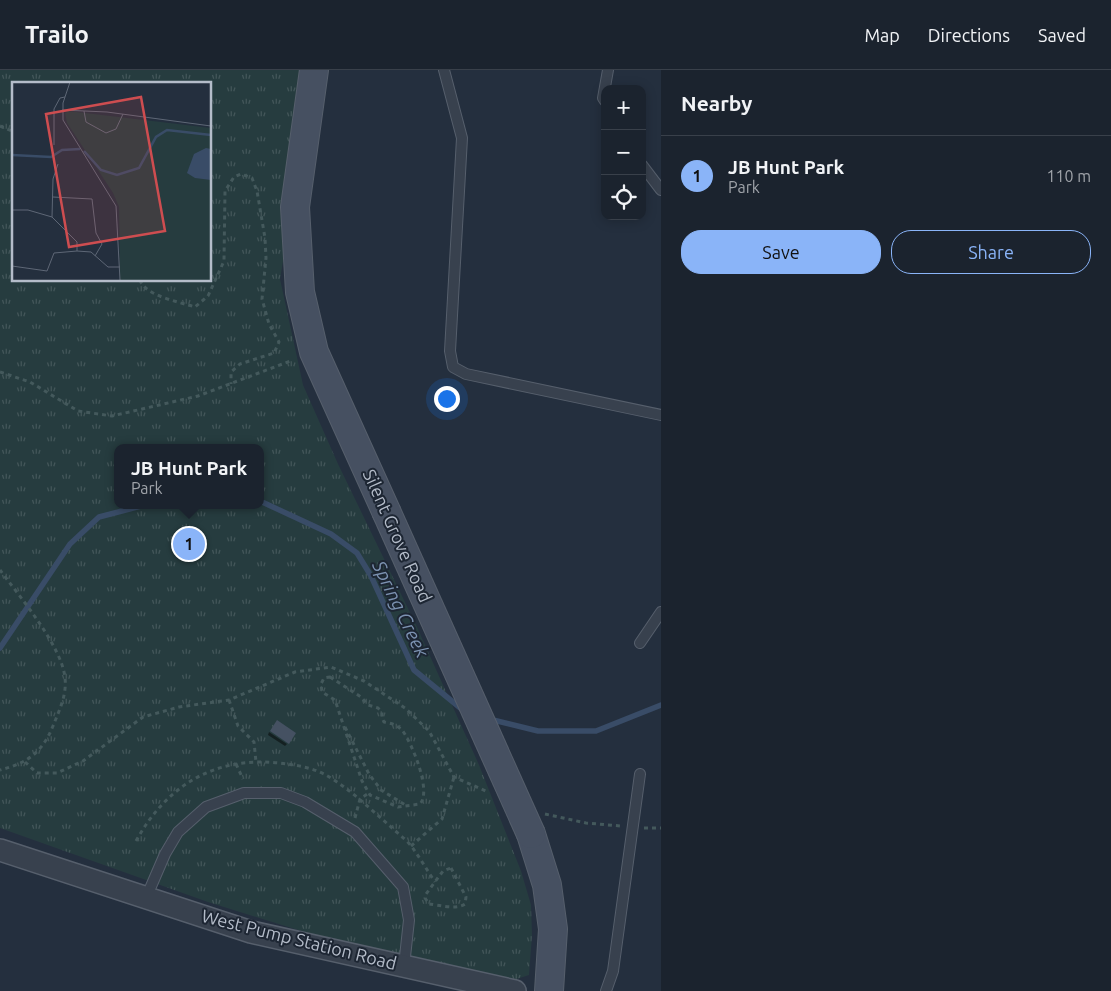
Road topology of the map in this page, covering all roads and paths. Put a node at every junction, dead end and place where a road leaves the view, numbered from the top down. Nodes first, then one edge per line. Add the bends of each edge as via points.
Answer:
1 (314, 70) edge
2 (444, 70) edge
3 (608, 70) edge
4 (605, 85) edge
5 (0, 126) edge
6 (12, 131) edge
7 (646, 170) edge
8 (661, 190) edge
9 (140, 281) edge
10 (314, 352) junction
11 (0, 372) edge
12 (231, 384) junction
13 (661, 415) edge
14 (0, 570) edge
15 (661, 612) edge
16 (640, 643) dead end
17 (229, 700) junction
18 (342, 722) junction
19 (25, 762) junction
20 (256, 762) dead end
21 (0, 770) edge
22 (640, 774) dead end
23 (454, 777) junction
24 (369, 792) junction
25 (489, 792) dead end
26 (360, 800) dead end
27 (406, 806) junction
28 (536, 824) junction
29 (634, 827) junction
30 (661, 828) edge
31 (411, 846) dead end
32 (0, 850) edge
33 (146, 898) junction
34 (433, 904) joint
35 (404, 966) junction
36 (515, 991) edge
37 (549, 991) edge
38 (606, 991) edge

1 - 10 street, Silent Grove Road via 295,207 300,292
2 - 13 lane via 462,138 450,351 453,367 466,374
3 - 4 lane
5 - 6 path
7 - 8 lane
9 - 12 path via 150,292 195,307 208,296 224,261 225,190 234,177 241,174 252,178 265,238 262,299 269,324 279,342 274,353 240,364 231,372
10 - 12 path
10 - 28 street, Silent Grove Road, bridge via 386,512
11 - 12 path via 30,382 78,411 112,416 198,396
14 - 19 path via 59,655 65,678 63,702 50,733
15 - 16 lane
17 - 19 path via 178,707 143,717 83,761 56,773 37,773
17 - 20 path via 238,726 254,742
17 - 23 path via 295,672 330,667 364,681 405,708 429,731
18 - 24 path via 362,781
18 - 27 path via 381,790
18 - 27 path via 335,700 322,692 324,678 330,677 368,705 378,708 384,722 402,730 414,752 425,790 420,804
19 - 21 path
22 - 29 lane
23 - 25 path
23 - 31 path via 442,818
24 - 26 path
24 - 27 path via 398,807
28 - 29 path via 586,823
28 - 37 street, Silent Grove Road via 553,929
29 - 30 path
29 - 38 lane via 613,971
32 - 33 street, West Pump Station Road
33 - 35 street, West Pump Station Road via 250,932
33 - 35 lane via 178,832 206,807 244,793 281,794 306,802 355,832 403,887 409,920
34 - 34 path via 462,907 465,904 466,897 451,868 443,871 426,894 426,902
35 - 36 street, West Pump Station Road

